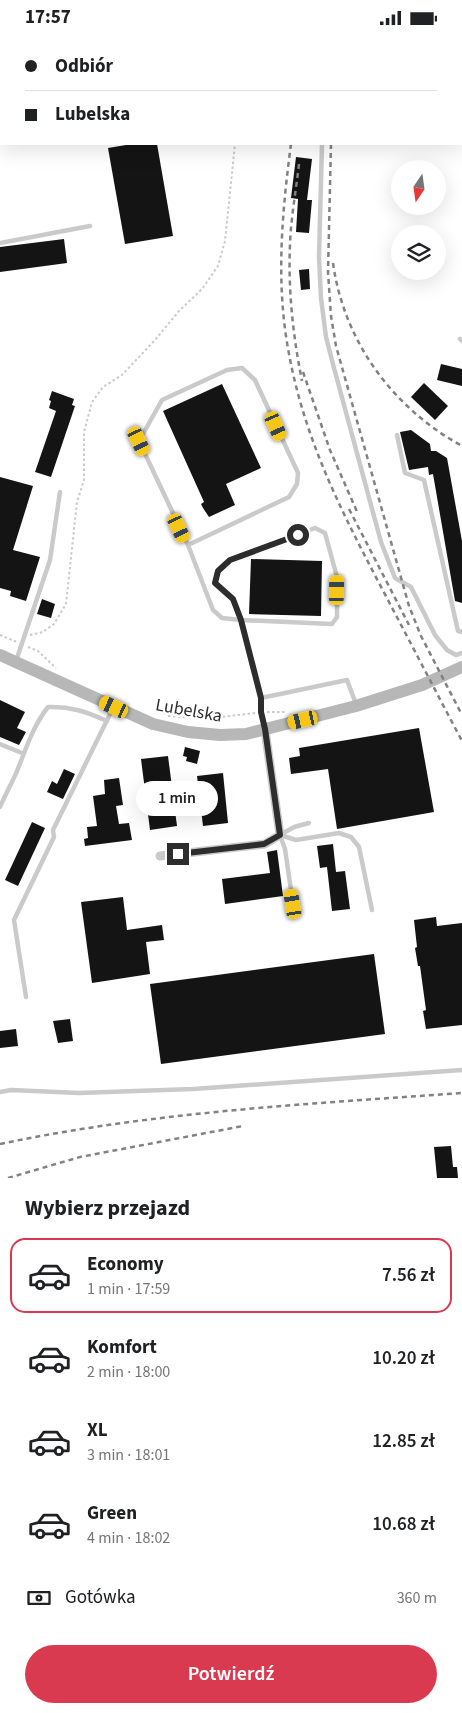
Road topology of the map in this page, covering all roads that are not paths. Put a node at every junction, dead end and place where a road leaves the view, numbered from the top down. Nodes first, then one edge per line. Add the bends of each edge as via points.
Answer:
1 (322, 145) edge
2 (90, 226) dead end
3 (0, 243) edge
4 (397, 435) dead end
5 (60, 492) dead end
6 (188, 545) junction
7 (241, 620) junction
8 (462, 632) edge
9 (462, 653) edge
10 (0, 655) edge
11 (15, 662) junction
12 (462, 667) edge
13 (261, 698) junction
14 (356, 706) junction
15 (114, 707) junction
16 (107, 721) junction
17 (265, 729) junction
18 (0, 744) edge
19 (22, 753) junction
20 (0, 807) edge
21 (309, 823) dead end
22 (280, 835) junction
23 (160, 856) dead end
24 (293, 904) dead end
25 (372, 910) dead end
26 (26, 997) dead end
27 (462, 1070) edge
28 (0, 1092) edge

1 - 9 lane via 319,257 326,337 381,542 395,578 411,587 435,635 447,650 456,655
2 - 3 lane
4 - 8 lane via 405,473 424,481 458,631
5 - 11 lane via 50,560
6 - 6 lane via 139,441 162,400 227,370 242,368 255,380 298,473 297,484 289,497
6 - 7 lane via 213,609 222,618
7 - 7 lane via 332,624 337,617 337,577 325,533 315,528 230,560 218,571 215,583 233,599
7 - 13 lane
10 - 11 street, Lubelska
11 - 15 street, Lubelska
12 - 14 street, Lubelska via 422,685
13 - 14 lane via 347,680
13 - 17 lane
14 - 17 street, Lubelska
15 - 16 lane
15 - 17 street, Lubelska via 153,723 188,732 237,735
16 - 19 lane via 64,707 48,707
16 - 26 lane via 53,830 54,837 14,920
17 - 22 street
18 - 19 lane
19 - 20 lane
21 - 22 lane
22 - 23 street via 264,844
22 - 24 lane
22 - 25 lane via 296,840 339,833 351,837 359,847
27 - 28 lane via 193,1089

